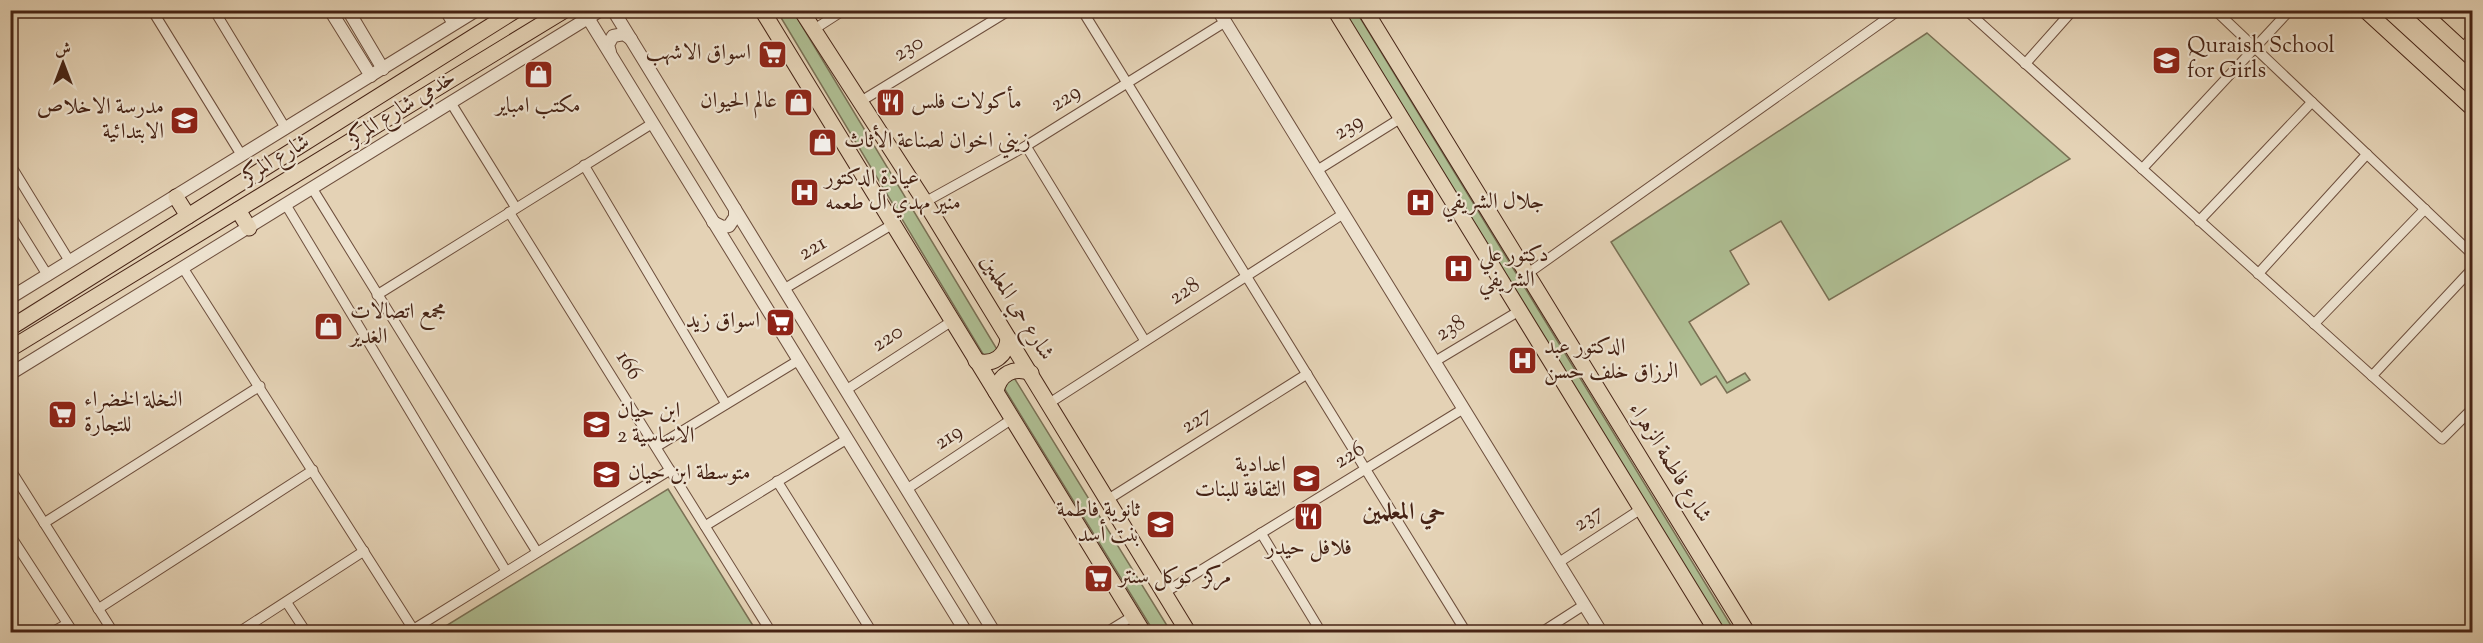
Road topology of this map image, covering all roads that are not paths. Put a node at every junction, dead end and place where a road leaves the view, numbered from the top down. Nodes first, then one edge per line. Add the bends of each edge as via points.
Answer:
1 (152, 10) edge
2 (214, 10) edge
3 (330, 10) edge
4 (348, 10) edge
5 (444, 10) edge
6 (477, 10) edge
7 (516, 10) edge
8 (566, 10) edge
9 (601, 10) edge
10 (613, 10) edge
11 (762, 10) edge
12 (801, 10) edge
13 (844, 10) edge
14 (1010, 10) edge
15 (1082, 10) edge
16 (1218, 10) edge
17 (1335, 10) edge
18 (1365, 10) edge
19 (1899, 10) edge
20 (2073, 10) edge
21 (2215, 10) edge
22 (2290, 10) edge
23 (2365, 10) edge
24 (2420, 10) edge
25 (1968, 11) edge
26 (588, 18) junction
27 (1225, 22) junction
28 (453, 26) junction
29 (813, 30) junction
30 (2472, 37) edge
31 (631, 39) junction
32 (2255, 48) junction
33 (610, 54) junction
34 (2467, 54) edge
35 (2025, 63) junction
36 (383, 69) junction
37 (371, 76) junction
38 (1128, 83) junction
39 (2312, 102) junction
40 (451, 103) junction
41 (858, 103) junction
42 (2472, 108) edge
43 (1401, 118) junction
44 (652, 123) junction
45 (286, 129) junction
46 (1026, 146) junction
47 (2367, 154) junction
48 (242, 156) junction
49 (10, 164) edge
50 (584, 165) junction
51 (2142, 169) junction
52 (1316, 171) junction
53 (312, 189) junction
54 (176, 197) junction
55 (925, 202) junction
56 (286, 205) junction
57 (735, 209) junction
58 (2425, 209) junction
59 (238, 210) junction
60 (513, 210) junction
61 (1343, 214) junction
62 (10, 215) edge
63 (188, 216) junction
64 (2199, 221) junction
65 (713, 222) junction
66 (893, 224) junction
67 (249, 228) junction
68 (752, 237) junction
69 (731, 250) junction
70 (2472, 254) edge
71 (70, 262) junction
72 (183, 268) junction
73 (2472, 269) edge
74 (1527, 274) junction
75 (2258, 274) junction
76 (48, 276) junction
77 (1247, 276) junction
78 (784, 289) junction
79 (377, 295) junction
80 (10, 298) edge
81 (1519, 311) junction
82 (952, 321) junction
83 (2314, 324) junction
84 (10, 328) edge
85 (1008, 338) junction
86 (1145, 341) junction
87 (10, 349) edge
88 (799, 360) junction
89 (976, 361) junction
90 (1434, 362) junction
91 (1030, 373) junction
92 (10, 374) edge
93 (1307, 374) junction
94 (2372, 376) junction
95 (260, 386) junction
96 (846, 390) junction
97 (996, 392) junction
98 (726, 404) junction
99 (1048, 404) junction
100 (1463, 409) junction
101 (2472, 409) edge
102 (1012, 419) junction
103 (847, 439) junction
104 (656, 447) junction
105 (10, 469) edge
106 (1366, 469) junction
107 (313, 470) junction
108 (670, 470) junction
109 (777, 482) junction
110 (907, 489) junction
111 (1107, 500) junction
112 (1641, 509) junction
113 (44, 523) junction
114 (705, 526) junction
115 (1261, 533) junction
116 (11, 538) edge
117 (364, 551) junction
118 (537, 552) junction
119 (1558, 563) junction
120 (506, 571) junction
121 (1164, 593) junction
122 (287, 603) junction
123 (1584, 605) junction
124 (98, 609) junction
125 (1133, 616) junction
126 (67, 624) junction
127 (1744, 630) edge
128 (415, 631) edge
129 (52, 633) edge
130 (73, 633) edge
131 (113, 633) edge
132 (239, 633) edge
133 (306, 633) edge
134 (771, 633) edge
135 (872, 633) edge
136 (966, 633) edge
137 (994, 633) edge
138 (1107, 633) edge
139 (1143, 633) edge
140 (1188, 633) edge
141 (1321, 633) edge
142 (1466, 633) edge
143 (1542, 633) edge
144 (1601, 633) edge
145 (1717, 633) edge

1 - 48 street
2 - 45 street
3 - 37 street
4 - 36 street
5 - 28 street
6 - 28 street, خدمي شارع المركز
7 - 63 main road, شارع المركز
8 - 59 main road, شارع المركز
9 - 26 street, خدمي شارع المركز
10 - 31 street
11 - 66 main road
12 - 29 main road, شارع حي المعلمين
13 - 29 street
14 - 41 street, 230
15 - 38 street
16 - 27 street
17 - 43 main road
18 - 74 main road, شارع فاطمة الزهراء
19 - 74 street
20 - 35 street
21 - 32 street
22 - 32 street
23 - 42 main road
24 - 34 main road
25 - 35 street
26 - 33 street
26 - 40 street, خدمي شارع المركز
27 - 38 street, 229
27 - 52 street
28 - 36 street, خدمي شارع المركز
29 - 41 main road, شارع حي المعلمين
30 - 34 street
31 - 33 street via 624,34 613,36 608,45
31 - 57 street
32 - 39 street
32 - 51 street
33 - 44 street
35 - 51 street
36 - 37 street, خدمي شارع المركز
37 - 45 street, خدمي شارع المركز
38 - 46 street, 229
38 - 77 street
39 - 47 street
39 - 64 street
40 - 53 street, خدمي شارع المركز
40 - 60 street, 166
41 - 55 main road, شارع حي المعلمين
43 - 52 street, 239
43 - 81 main road
44 - 50 street
44 - 65 street
45 - 48 street, خدمي شارع المركز
46 - 55 street, 229
46 - 86 street
47 - 58 street
47 - 75 street
48 - 54 street, خدمي شارع المركز
49 - 71 street
50 - 60 street
50 - 98 street
51 - 64 street
52 - 61 street
53 - 56 street, خدمي شارع المركز
53 - 79 street
54 - 63 main road
54 - 71 street, خدمي شارع المركز
55 - 85 main road, شارع حي المعلمين
56 - 67 street, خدمي شارع المركز
56 - 120 street
57 - 65 street via 729,226
57 - 68 street
58 - 70 street
58 - 83 street
59 - 67 main road
59 - 87 main road, شارع المركز
60 - 79 street
60 - 104 street, 166
61 - 77 street, 228
61 - 90 street
62 - 76 street
63 - 84 main road, شارع المركز
64 - 75 street
65 - 69 street
66 - 78 street, 221
66 - 82 main road
67 - 72 street, خدمي شارع المركز
68 - 69 street via 736,235
68 - 78 street
69 - 88 street
71 - 76 street, خدمي شارع المركز
72 - 92 street, خدمي شارع المركز
72 - 95 street
73 - 94 street
74 - 127 main road, شارع فاطمة الزهراء
75 - 83 street
76 - 80 street, خدمي شارع المركز
77 - 86 street, 228
77 - 93 street
78 - 96 street
79 - 118 street
81 - 90 street, 238
81 - 112 main road
82 - 89 main road
82 - 96 street, 220
83 - 94 street
85 - 89 main road via 1004,353 996,360
85 - 91 main road, شارع حي المعلمين
86 - 99 street, 228
88 - 98 street
88 - 103 street
89 - 97 main road
90 - 100 street
91 - 97 main road via 1008,372 1000,378
91 - 99 main road, شارع حي المعلمين
93 - 106 street
93 - 111 street, 227
94 - 101 street via 2442,439
95 - 107 street
95 - 113 street
96 - 110 street
97 - 102 main road
98 - 104 street
99 - 111 main road, شارع حي المعلمين
100 - 106 street, 226
100 - 119 street
102 - 110 street, 219
102 - 125 main road
103 - 109 street
103 - 136 street
104 - 108 street, 166
105 - 113 street
106 - 115 street, 226
106 - 142 street
107 - 117 street
107 - 124 street
108 - 114 street, 166
108 - 118 street
109 - 114 street
109 - 135 street
110 - 137 street
111 - 121 main road, شارع حي المعلمين
112 - 119 street, 237
112 - 145 main road
113 - 124 street
114 - 134 street, 166
115 - 121 street, 226
115 - 141 street
116 - 126 street
117 - 122 street
117 - 128 street
118 - 120 street
119 - 123 street
120 - 128 street
121 - 140 main road, شارع حي المعلمين
122 - 132 street
122 - 133 street
123 - 143 street
123 - 144 street
124 - 131 street
125 - 138 street
125 - 139 main road
126 - 129 street
126 - 130 street

